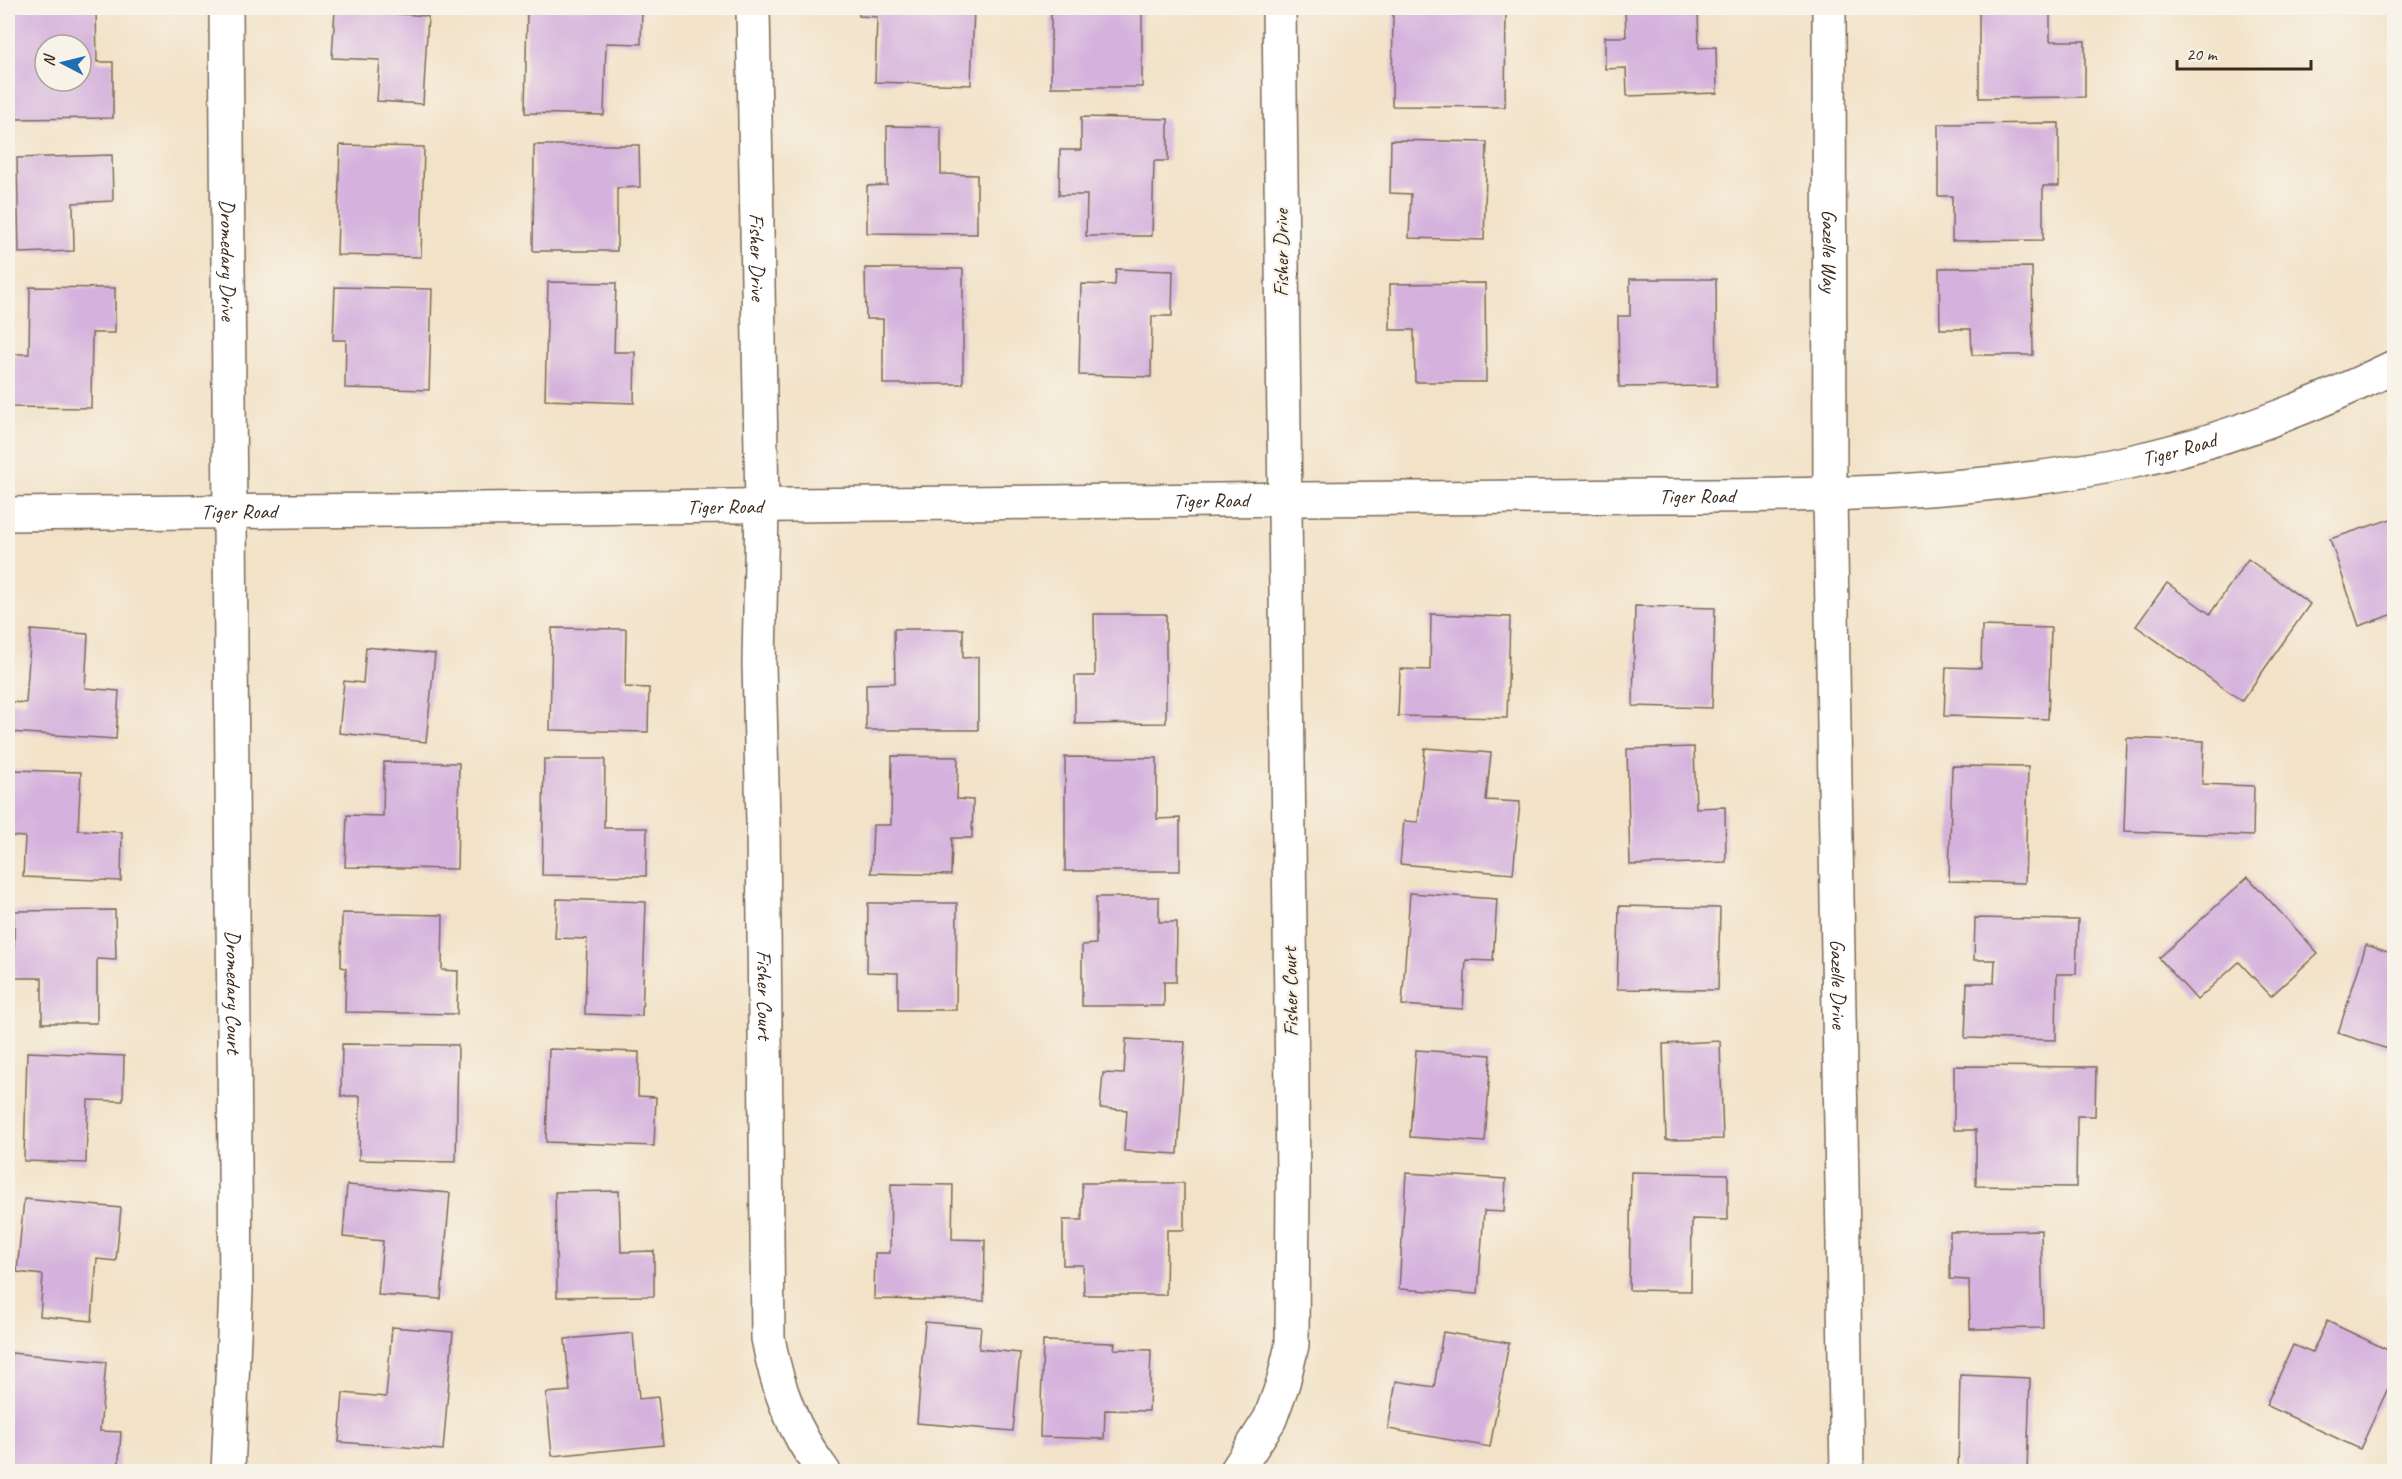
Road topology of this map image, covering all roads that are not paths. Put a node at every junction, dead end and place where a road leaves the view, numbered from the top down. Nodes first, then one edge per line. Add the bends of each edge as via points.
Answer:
1 (226, 8) edge
2 (753, 8) edge
3 (1279, 8) edge
4 (1829, 8) edge
5 (2394, 366) edge
6 (1830, 496) junction
7 (1283, 499) junction
8 (762, 506) junction
9 (229, 512) junction
10 (8, 514) edge
11 (228, 1472) edge
12 (824, 1472) edge
13 (1236, 1472) edge
14 (1847, 1472) edge

1 - 9 street, Dromedary Drive
2 - 8 street, Fisher Drive
3 - 7 street, Fisher Drive
4 - 6 street, Gazelle Way
5 - 6 street, Tiger Road via 2272,420 2137,460 1949,489
6 - 7 street, Tiger Road
6 - 14 street, Gazelle Drive
7 - 8 street, Tiger Road
7 - 13 street, Fisher Court via 1292,1346 1270,1419
8 - 9 street, Tiger Road
8 - 12 street, Fisher Court via 759,664 768,1338 790,1418
9 - 10 street, Tiger Road
9 - 11 street, Dromedary Court via 236,1290

